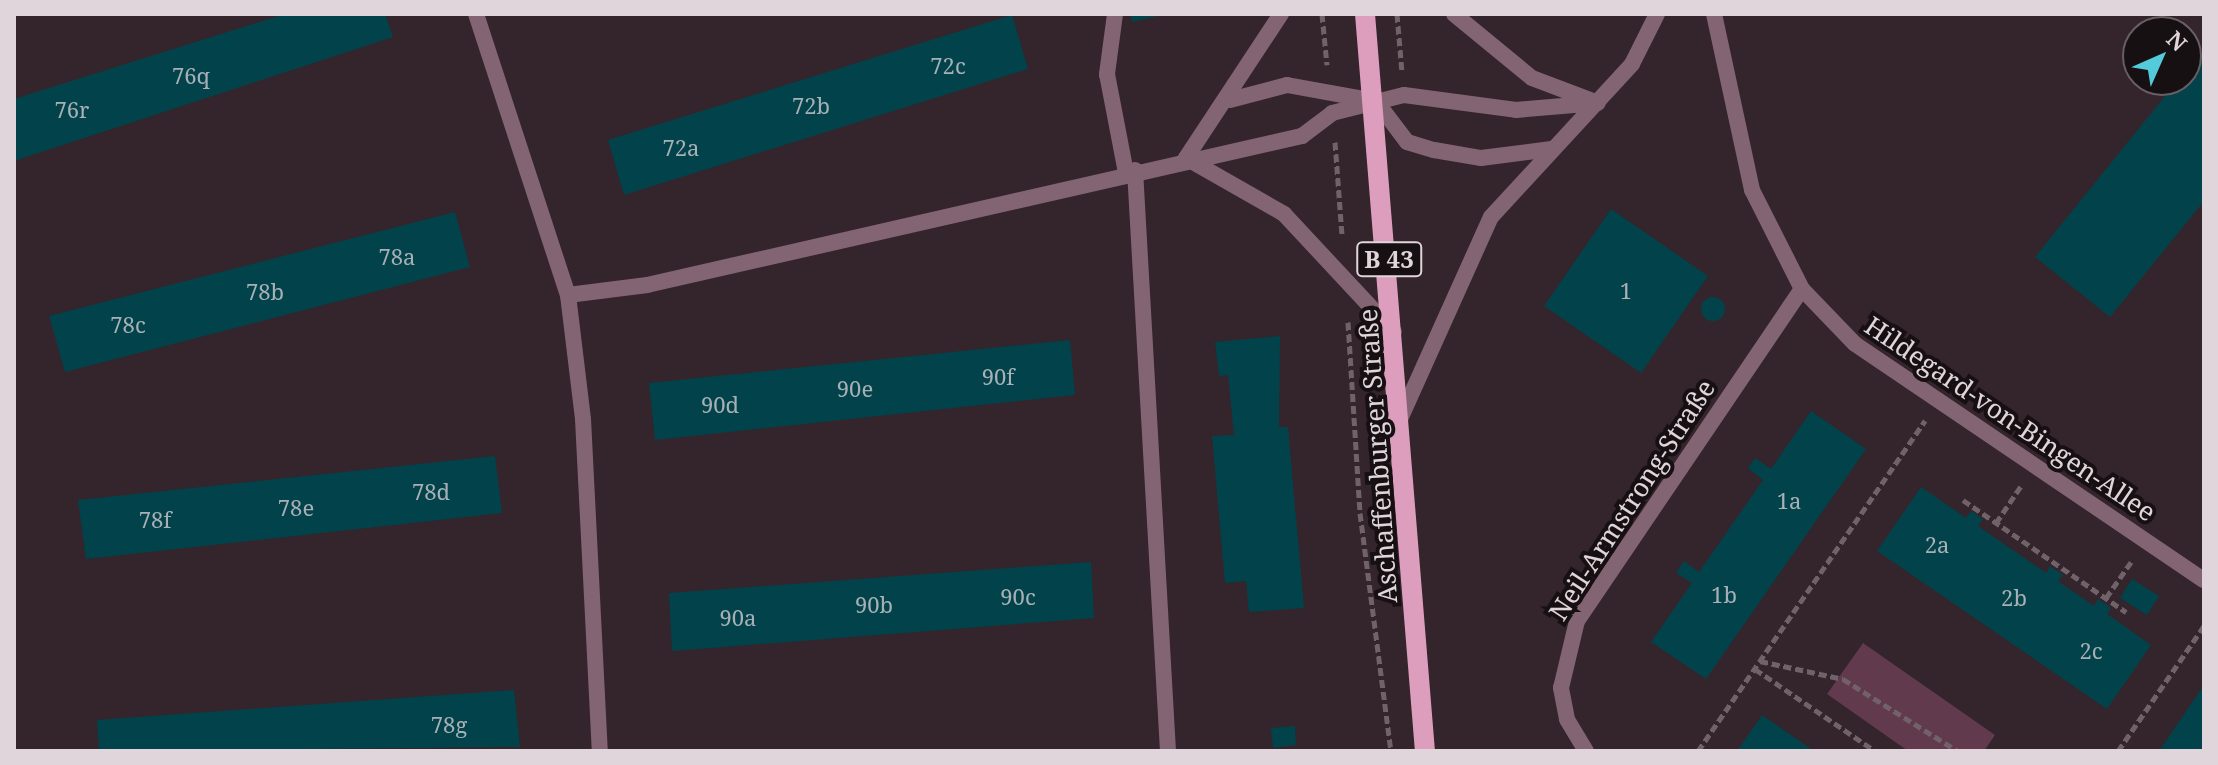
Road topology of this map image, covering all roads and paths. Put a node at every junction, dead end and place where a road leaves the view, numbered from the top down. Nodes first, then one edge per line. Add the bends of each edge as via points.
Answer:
1 (476, 14) edge
2 (1115, 14) edge
3 (1281, 14) edge
4 (1322, 14) edge
5 (1365, 14) edge
6 (1454, 14) edge
7 (1657, 14) edge
8 (1714, 14) edge
9 (1329, 89) junction
10 (1228, 101) junction
11 (1376, 101) junction
12 (1598, 103) junction
13 (1332, 113) junction
14 (1554, 148) junction
15 (1186, 158) junction
16 (1131, 171) junction
17 (1346, 282) junction
18 (1802, 289) junction
19 (568, 295) junction
20 (1395, 333) junction
21 (1940, 400) junction
22 (1401, 417) junction
23 (2021, 485) dead end
24 (1963, 500) dead end
25 (1996, 523) junction
26 (2131, 561) dead end
27 (2204, 580) edge
28 (2106, 598) junction
29 (2126, 612) dead end
30 (2204, 626) edge
31 (1760, 661) junction
32 (1755, 669) junction
33 (600, 751) edge
34 (1168, 751) edge
35 (1391, 751) edge
36 (1425, 751) edge
37 (1586, 751) edge
38 (1698, 751) edge
39 (1875, 751) edge
40 (1958, 751) edge
41 (2118, 751) edge

1 - 19 street
2 - 16 street via 1107,74
3 - 10 street
4 - 9 path
5 - 11 main road, Aschaffenburger Straße / B 43
6 - 12 street via 1532,78
7 - 12 street via 1632,64
8 - 18 street, Hildegard-von-Bingen-Allee via 1752,190
9 - 10 street via 1287,85
9 - 11 street
10 - 15 street
11 - 12 street via 1404,95 1516,110
11 - 13 street
11 - 14 street via 1407,142 1434,150 1495,158
11 - 20 main road, Aschaffenburger Straße / B 43
12 - 14 street
13 - 15 street via 1302,136
13 - 17 path
14 - 22 street via 1491,217
15 - 16 street
15 - 17 street via 1284,214
16 - 19 street via 647,285
16 - 34 street
17 - 20 street
17 - 35 path via 1360,513
18 - 21 street, Hildegard-von-Bingen-Allee via 1849,339
18 - 37 street, Neil-Armstrong-Straße via 1577,621 1561,688 1567,719
19 - 33 street via 583,419
20 - 22 main road, Aschaffenburger Straße / B 43
21 - 27 street, Hildegard-von-Bingen-Allee
21 - 31 path
22 - 36 main road, Aschaffenburger Straße / B 43
23 - 25 path
24 - 25 path
25 - 28 path
26 - 28 path
28 - 29 path
30 - 41 path
31 - 32 path
31 - 40 path via 1843,679
32 - 38 path
32 - 39 path

